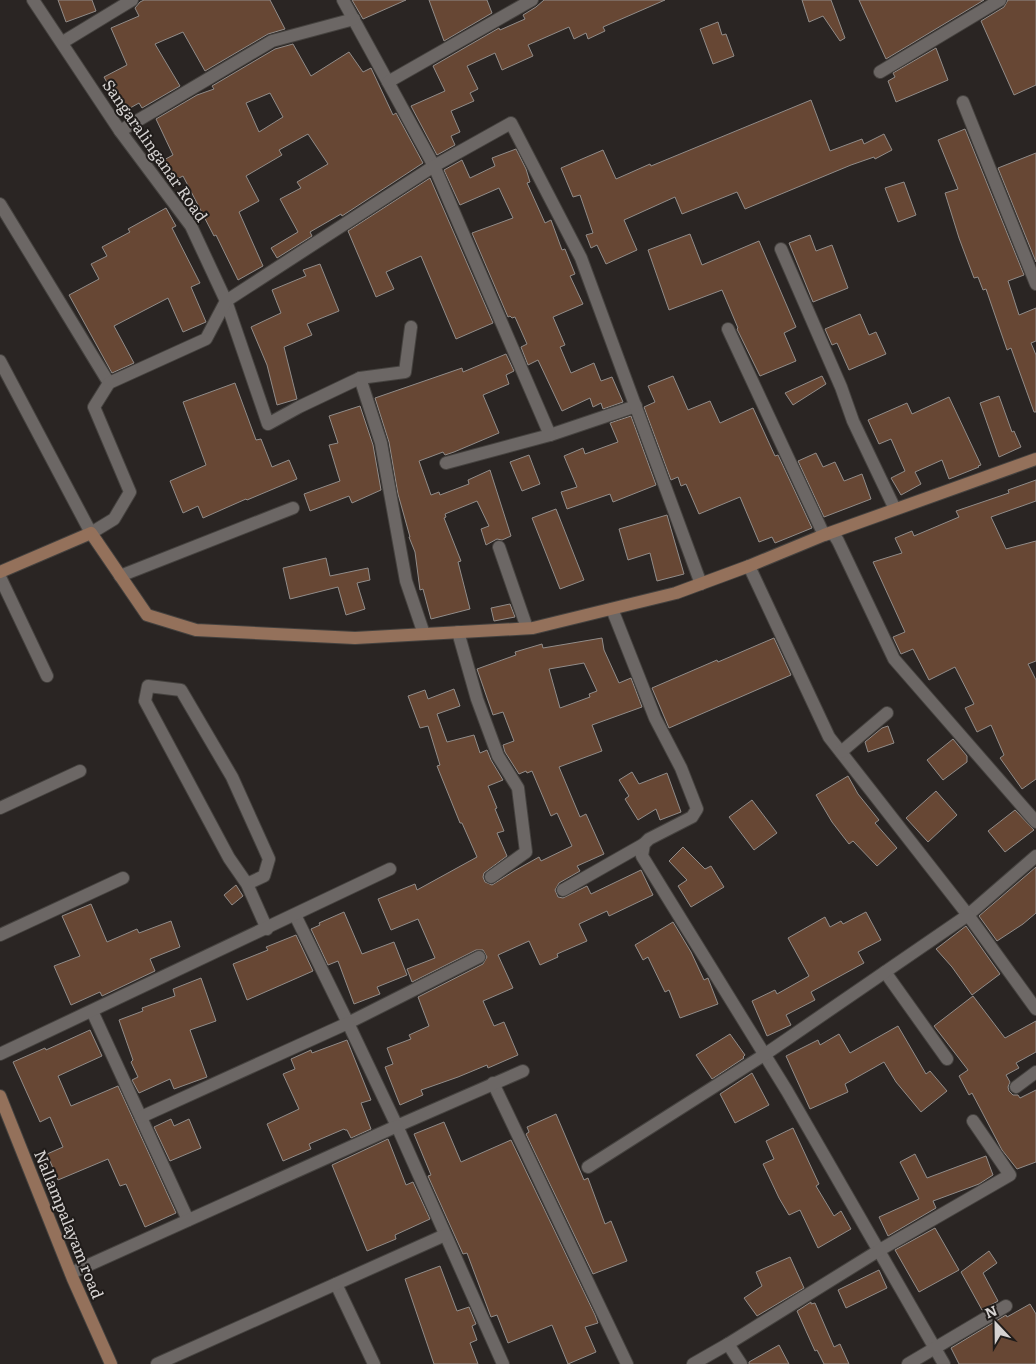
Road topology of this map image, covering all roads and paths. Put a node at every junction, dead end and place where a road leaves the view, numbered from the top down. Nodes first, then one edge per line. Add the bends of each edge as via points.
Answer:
1 (34, 0) edge
2 (132, 0) edge
3 (344, 0) edge
4 (532, 0) edge
5 (1000, 0) edge
6 (354, 19) junction
7 (63, 42) junction
8 (880, 72) dead end
9 (388, 82) junction
10 (963, 102) dead end
11 (120, 131) junction
12 (434, 166) junction
13 (0, 204) edge
14 (780, 249) dead end
15 (1036, 284) edge
16 (226, 301) junction
17 (411, 327) dead end
18 (728, 329) dead end
19 (0, 361) edge
20 (360, 378) junction
21 (109, 383) junction
22 (636, 406) junction
23 (550, 435) junction
24 (1036, 459) edge
25 (446, 464) dead end
26 (293, 508) dead end
27 (895, 509) junction
28 (92, 533) junction
29 (824, 535) junction
30 (499, 547) dead end
31 (749, 566) junction
32 (1, 571) edge
33 (120, 576) junction
34 (701, 584) junction
35 (612, 609) junction
36 (528, 628) junction
37 (458, 632) junction
38 (424, 634) junction
39 (47, 676) dead end
40 (887, 713) dead end
41 (841, 752) junction
42 (80, 771) dead end
43 (0, 808) edge
44 (1036, 822) edge
45 (644, 844) junction
46 (1036, 856) edge
47 (390, 869) dead end
48 (491, 877) dead end
49 (123, 878) dead end
50 (247, 884) junction
51 (563, 890) dead end
52 (968, 915) junction
53 (295, 916) junction
54 (267, 929) junction
55 (0, 936) edge
56 (479, 957) dead end
57 (885, 972) junction
58 (1036, 1009) edge
59 (92, 1011) junction
60 (348, 1023) junction
61 (0, 1054) edge
62 (764, 1055) junction
63 (948, 1059) dead end
64 (523, 1070) dead end
65 (1036, 1072) edge
66 (493, 1083) junction
67 (1016, 1087) dead end
68 (0, 1096) edge
69 (141, 1117) junction
70 (973, 1121) dead end
71 (397, 1126) junction
72 (588, 1166) dead end
73 (188, 1220) junction
74 (446, 1235) junction
75 (878, 1251) junction
76 (71, 1273) junction
77 (336, 1284) junction
78 (1006, 1306) dead end
79 (728, 1344) junction
80 (934, 1348) junction
81 (110, 1364) edge
82 (157, 1364) edge
83 (374, 1364) edge
84 (503, 1364) edge
85 (627, 1364) edge
86 (693, 1364) edge
87 (741, 1364) edge
88 (908, 1364) edge
89 (944, 1364) edge

1 - 7 street, Sangaralinganar Road
2 - 7 street
3 - 6 street
4 - 9 street
5 - 8 street
6 - 9 street
6 - 11 street via 272,41
7 - 11 street, Sangaralinganar Road
9 - 12 street
10 - 15 street
11 - 16 street, Sangaralinganar Road via 191,226
12 - 16 street
12 - 22 street via 511,123 581,258
12 - 23 street
13 - 21 street
14 - 27 street via 853,421
16 - 20 street, Sangaralinganar Road via 268,424
16 - 21 street via 206,339
17 - 20 street via 405,372
18 - 29 street
19 - 28 street
20 - 38 street via 381,443 406,581
21 - 28 street via 94,407 130,492 114,519
22 - 23 street
22 - 34 street
23 - 25 street
24 - 27 street
26 - 33 street
27 - 29 street
28 - 32 street
28 - 33 street
29 - 31 street
29 - 44 street via 833,533 838,541 894,659
30 - 36 street
31 - 34 street
31 - 41 street via 829,737
32 - 39 street
33 - 38 street via 147,615 196,630 355,638
34 - 35 street
35 - 36 street
35 - 45 street via 655,718 681,768 697,809 692,817
36 - 37 street
37 - 38 street
37 - 48 street via 498,756 518,788 525,838 526,852
40 - 41 street
41 - 52 street
42 - 43 street
45 - 51 street
45 - 62 street via 642,856
46 - 52 street
47 - 53 street
49 - 55 street
50 - 50 street via 229,858 145,701 148,686 181,690 232,777 268,859 264,876
50 - 54 street
52 - 57 street
52 - 58 street
53 - 54 street
53 - 60 street
54 - 59 street
56 - 60 street
57 - 62 street
57 - 63 street
59 - 61 street
59 - 69 street
60 - 69 street
60 - 71 street
62 - 72 street
62 - 75 street
64 - 66 street
65 - 67 street
66 - 71 street
66 - 85 street
68 - 76 street, Nallampalayam road
69 - 73 street
70 - 75 street via 1010,1174
71 - 73 street
71 - 74 street
73 - 76 street
74 - 77 street
74 - 84 street
75 - 79 street
75 - 80 street
76 - 81 street, Nallampalayam road
77 - 82 street
77 - 83 street
78 - 80 street
79 - 86 street
79 - 87 street
80 - 88 street
80 - 89 street

